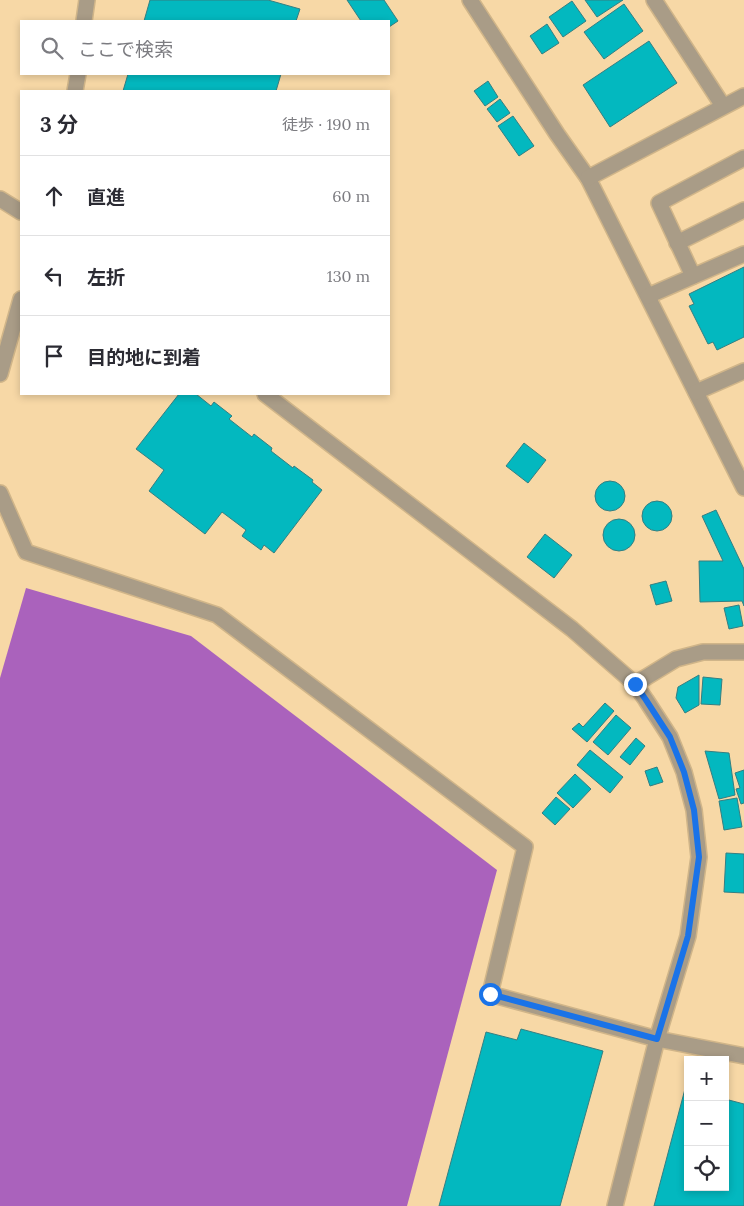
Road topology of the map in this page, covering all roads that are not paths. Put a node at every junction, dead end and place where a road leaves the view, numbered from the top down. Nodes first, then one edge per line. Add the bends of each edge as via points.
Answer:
1 (87, 0) edge
2 (470, 0) edge
3 (654, 0) edge
4 (84, 20) edge
5 (78, 75) edge
6 (75, 90) edge
7 (744, 96) edge
8 (723, 106) junction
9 (744, 158) edge
10 (588, 178) junction
11 (0, 199) edge
12 (744, 210) edge
13 (20, 211) edge
14 (678, 243) junction
15 (744, 254) edge
16 (694, 276) junction
17 (648, 296) junction
18 (20, 303) edge
19 (744, 370) edge
20 (0, 374) edge
21 (696, 392) junction
22 (266, 395) edge
23 (740, 469) edge
24 (744, 488) edge
25 (0, 493) edge
26 (744, 652) edge
27 (635, 684) junction
28 (657, 1039) junction
29 (744, 1056) edge
30 (615, 1206) edge

1 - 4 street
2 - 10 street
3 - 8 street
5 - 6 street
7 - 8 street
8 - 10 street
9 - 14 street via 659,203
10 - 17 street
11 - 13 street
12 - 14 street
14 - 16 street
15 - 16 street
16 - 17 street
17 - 21 street
18 - 20 street
19 - 21 street
21 - 23 street
22 - 27 street via 572,629
23 - 24 street
25 - 28 street via 26,552 217,615 525,847 490,994
26 - 27 street via 703,652 676,659
27 - 28 street via 670,737 684,772 694,810 699,857 688,936
28 - 29 street
28 - 30 street

